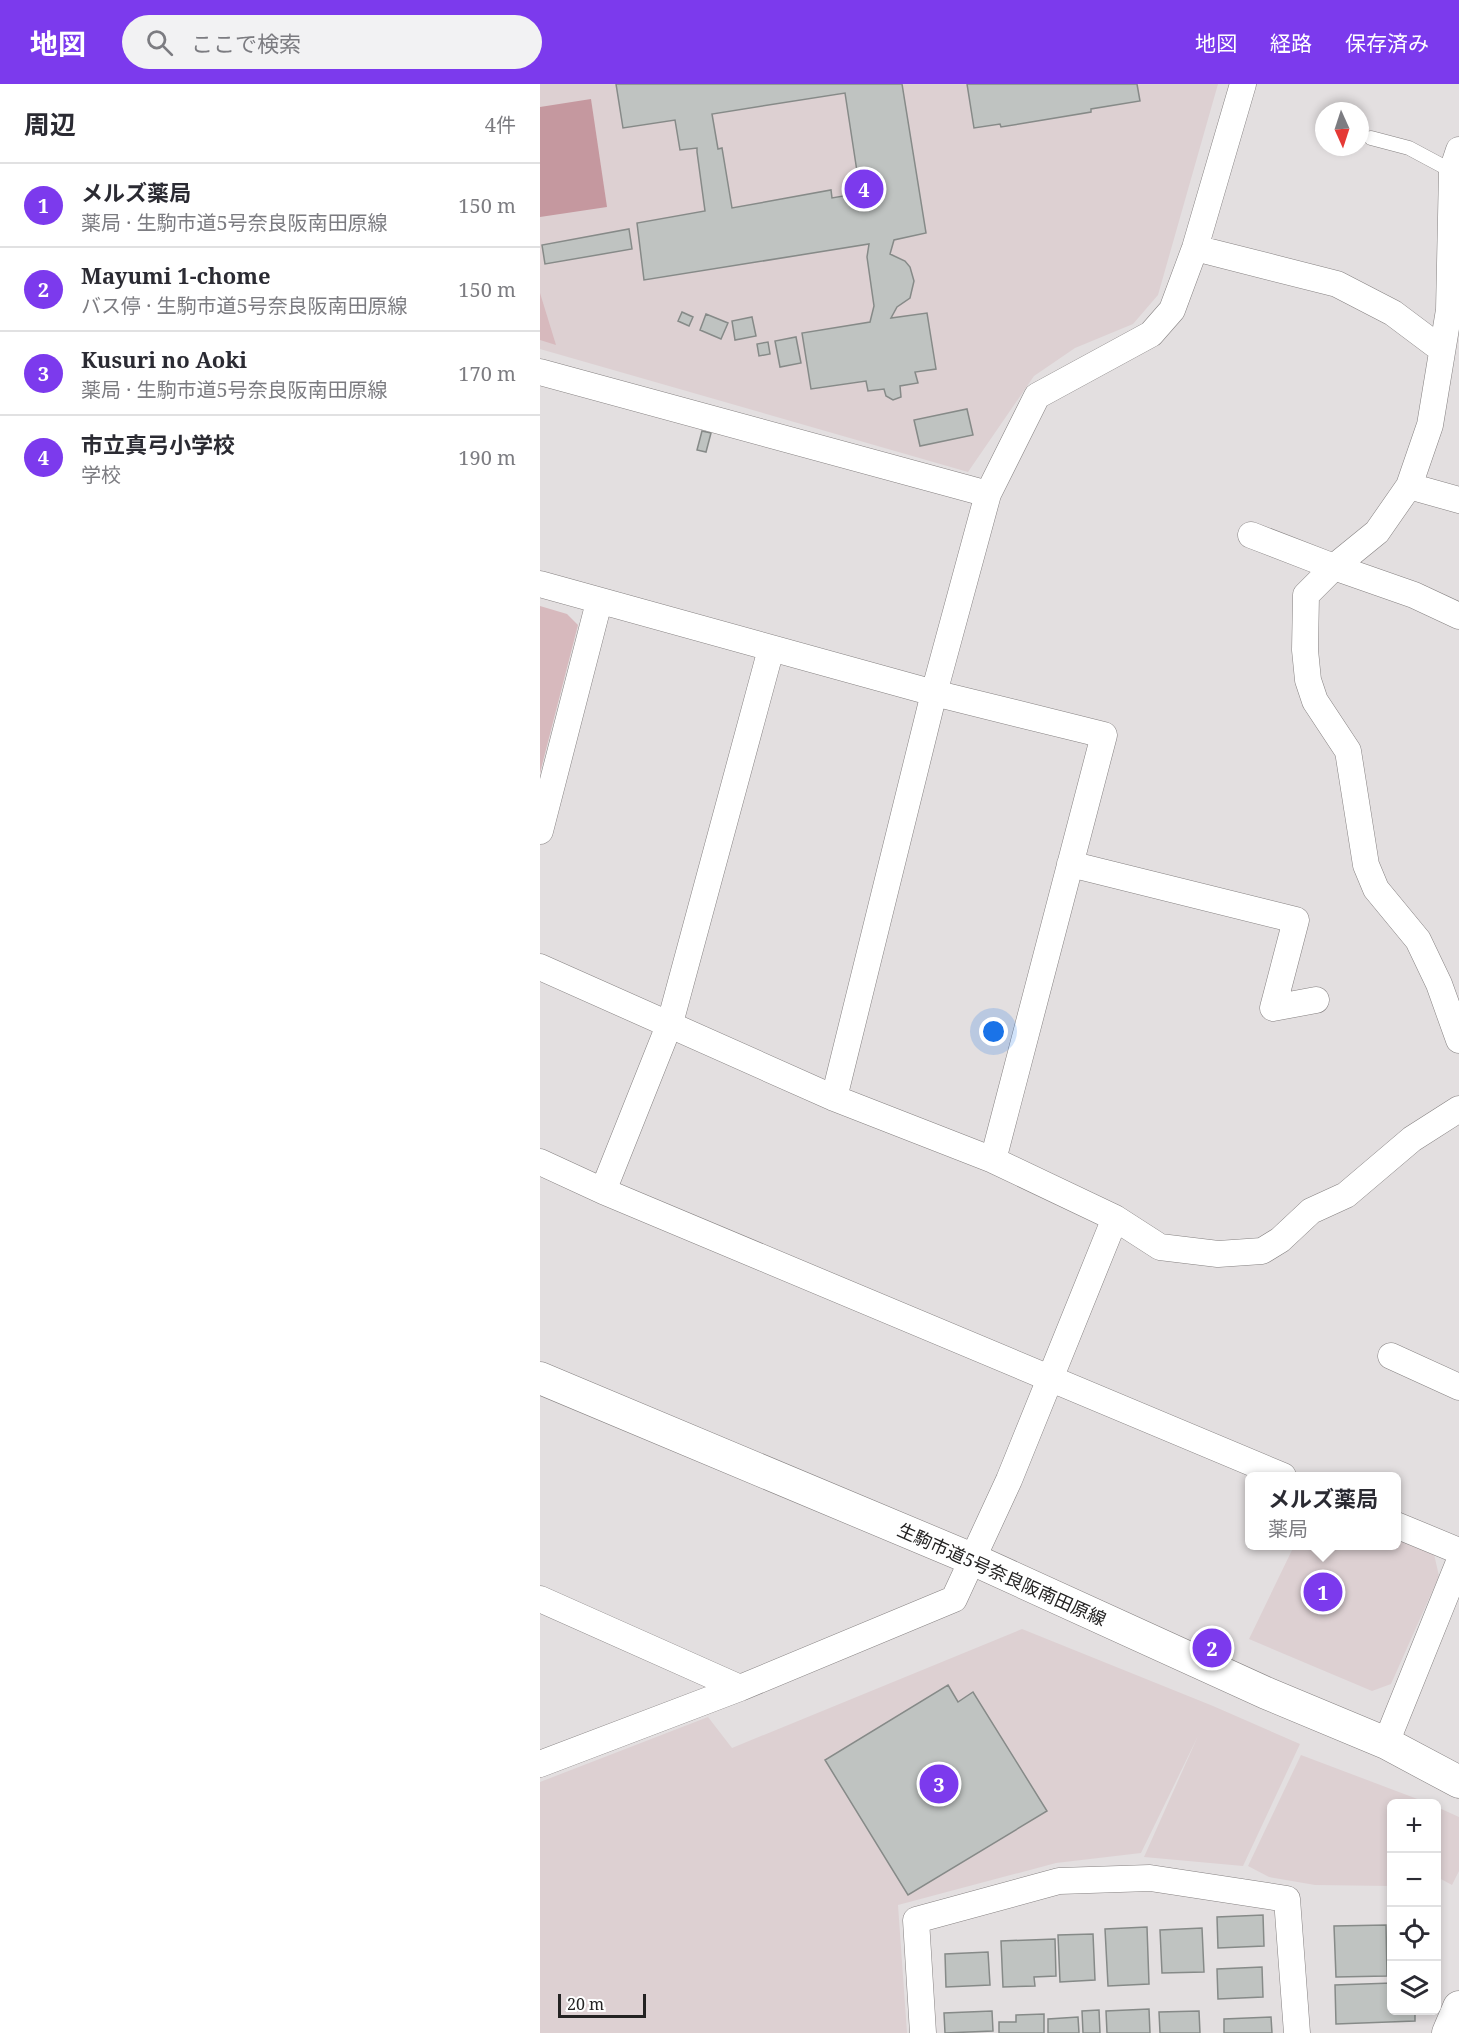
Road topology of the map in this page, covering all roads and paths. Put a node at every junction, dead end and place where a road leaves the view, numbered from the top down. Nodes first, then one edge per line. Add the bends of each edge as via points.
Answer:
1 (1243, 84) edge
2 (1371, 138) dead end
3 (1455, 160) edge
4 (1195, 248) junction
5 (1441, 349) junction
6 (540, 372) edge
7 (1409, 486) junction
8 (987, 494) junction
9 (1459, 500) edge
10 (1251, 534) dead end
11 (1334, 567) junction
12 (540, 584) edge
13 (599, 602) junction
14 (1459, 616) edge
15 (771, 649) junction
16 (934, 693) junction
17 (540, 831) edge
18 (1070, 864) junction
19 (540, 967) edge
20 (1316, 1000) dead end
21 (670, 1023) junction
22 (1459, 1040) edge
23 (834, 1098) junction
24 (1459, 1109) edge
25 (993, 1160) junction
26 (540, 1162) edge
27 (603, 1191) junction
28 (1115, 1218) junction
29 (1391, 1356) dead end
30 (540, 1378) edge
31 (1048, 1378) junction
32 (1459, 1387) edge
33 (1272, 1472) edge
34 (1401, 1527) edge
35 (1459, 1551) edge
36 (972, 1559) junction
37 (1459, 1562) edge
38 (540, 1599) edge
39 (740, 1688) junction
40 (1386, 1743) junction
41 (540, 1764) edge
42 (1459, 1782) edge
43 (1459, 2007) edge
44 (923, 2033) edge
45 (1297, 2033) edge
46 (1448, 2033) edge

1 - 4 street
2 - 3 lane
3 - 5 street via 1449,310
4 - 5 street via 1337,284 1394,313
4 - 8 street via 1172,310 1151,334 1037,396
5 - 7 street via 1430,425
6 - 8 street
7 - 9 street
7 - 11 street via 1377,532
8 - 16 street
10 - 11 street
11 - 14 street via 1414,595
11 - 22 street via 1306,595 1308,680 1315,701 1348,751 1365,865 1376,889 1418,939
12 - 13 street
13 - 15 street
13 - 17 street
15 - 16 street
15 - 21 street
16 - 18 street via 1104,735
16 - 23 street
18 - 20 street via 1296,920 1273,1008
18 - 25 street
19 - 21 street
21 - 23 street
21 - 27 street
23 - 25 street
24 - 28 street via 1412,1139 1346,1195 1311,1211 1262,1251 1218,1254 1160,1247
25 - 28 street
26 - 27 street
27 - 31 street
28 - 31 street
29 - 32 street
30 - 36 street, 生駒市道5号奈良阪南田原線
31 - 33 street
31 - 36 street via 1009,1480
34 - 35 street
36 - 39 street via 954,1599
36 - 40 street, 生駒市道5号奈良阪南田原線 via 1266,1693
37 - 40 street
38 - 39 street
39 - 41 street
40 - 42 street, 生駒市道5号奈良阪南田原線
43 - 46 street
44 - 45 street via 916,1920 1059,1881 1150,1878 1287,1899

